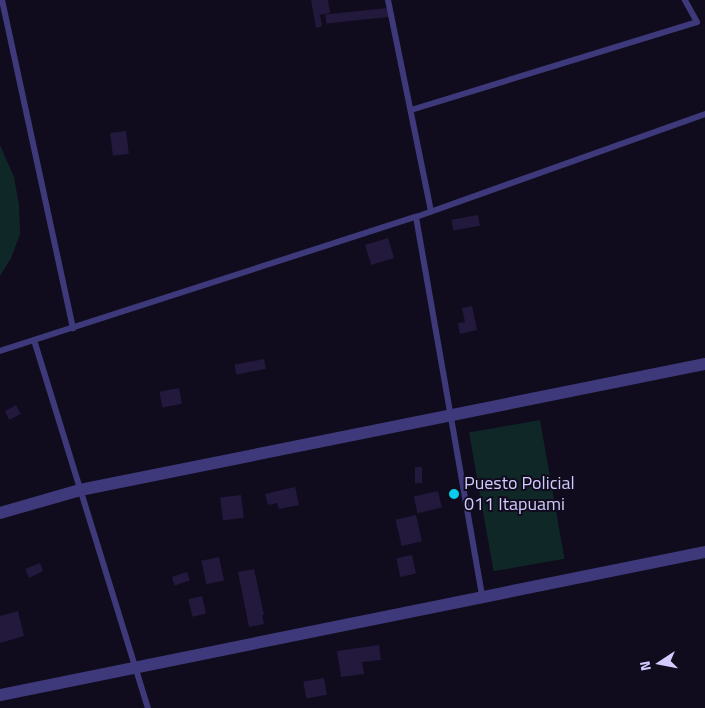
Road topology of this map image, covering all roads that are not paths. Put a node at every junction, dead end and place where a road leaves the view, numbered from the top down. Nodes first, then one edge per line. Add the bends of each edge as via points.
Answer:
1 (2, 0) edge
2 (388, 0) edge
3 (685, 0) edge
4 (412, 110) junction
5 (705, 114) edge
6 (431, 212) junction
7 (416, 217) junction
8 (73, 328) junction
9 (34, 340) junction
10 (0, 351) edge
11 (705, 364) edge
12 (451, 415) junction
13 (80, 490) junction
14 (0, 513) edge
15 (705, 552) edge
16 (482, 597) junction
17 (135, 667) junction
18 (0, 696) edge
19 (148, 708) edge

1 - 8 lane
2 - 4 lane
3 - 4 lane via 696,22
4 - 6 lane
5 - 6 lane
6 - 7 lane
7 - 8 lane
7 - 12 lane
8 - 9 lane
9 - 10 lane
9 - 13 lane
11 - 12 street
12 - 13 street
12 - 16 lane
13 - 14 street
13 - 17 lane
15 - 16 street
16 - 17 street
17 - 18 street
17 - 19 lane

